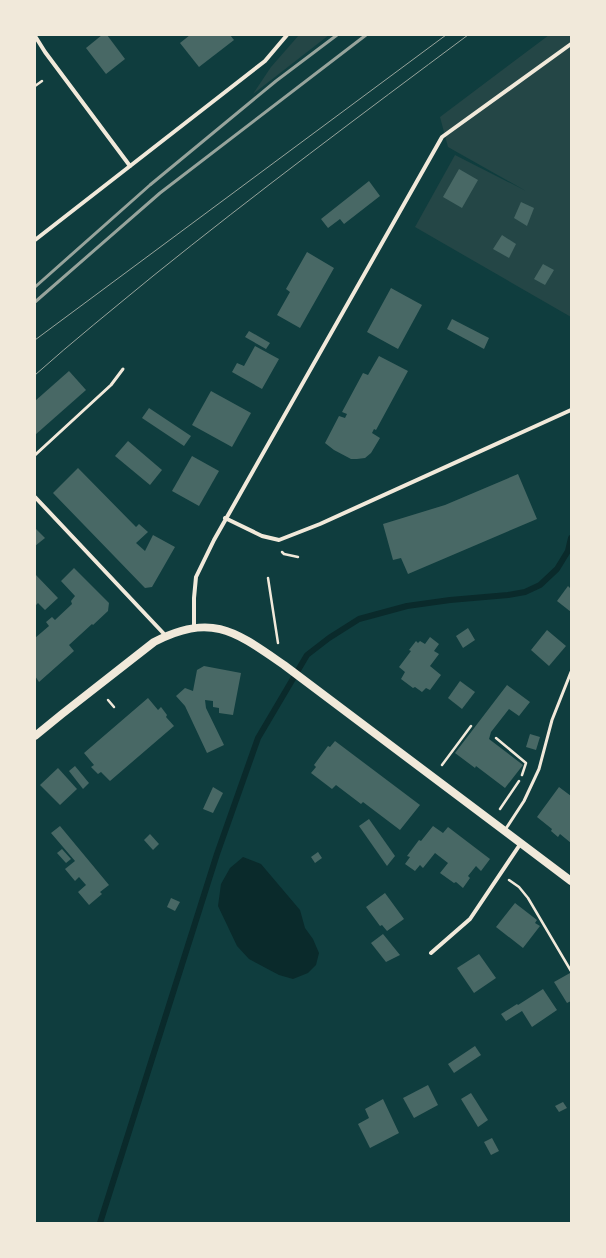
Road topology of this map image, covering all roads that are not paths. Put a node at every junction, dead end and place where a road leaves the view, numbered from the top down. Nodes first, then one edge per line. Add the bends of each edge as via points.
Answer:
1 (287, 35) edge
2 (35, 36) edge
3 (571, 44) edge
4 (130, 166) junction
5 (35, 240) edge
6 (124, 369) dead end
7 (571, 410) edge
8 (35, 455) edge
9 (35, 496) edge
10 (225, 518) junction
11 (194, 627) junction
12 (166, 636) junction
13 (571, 672) edge
14 (35, 736) edge
15 (505, 831) junction
16 (521, 843) junction
17 (571, 881) edge
18 (431, 953) dead end

1 - 4 street via 265,61
2 - 4 street
3 - 10 street via 442,137
4 - 5 street
6 - 8 lane via 111,385
7 - 10 street via 280,540 262,536
9 - 12 street
10 - 11 street via 196,576
11 - 12 main road
11 - 15 main road via 220,628 253,644
12 - 14 main road via 142,650
13 - 15 lane via 552,720 539,769 524,801
15 - 16 main road
16 - 17 main road
16 - 18 street via 470,919

